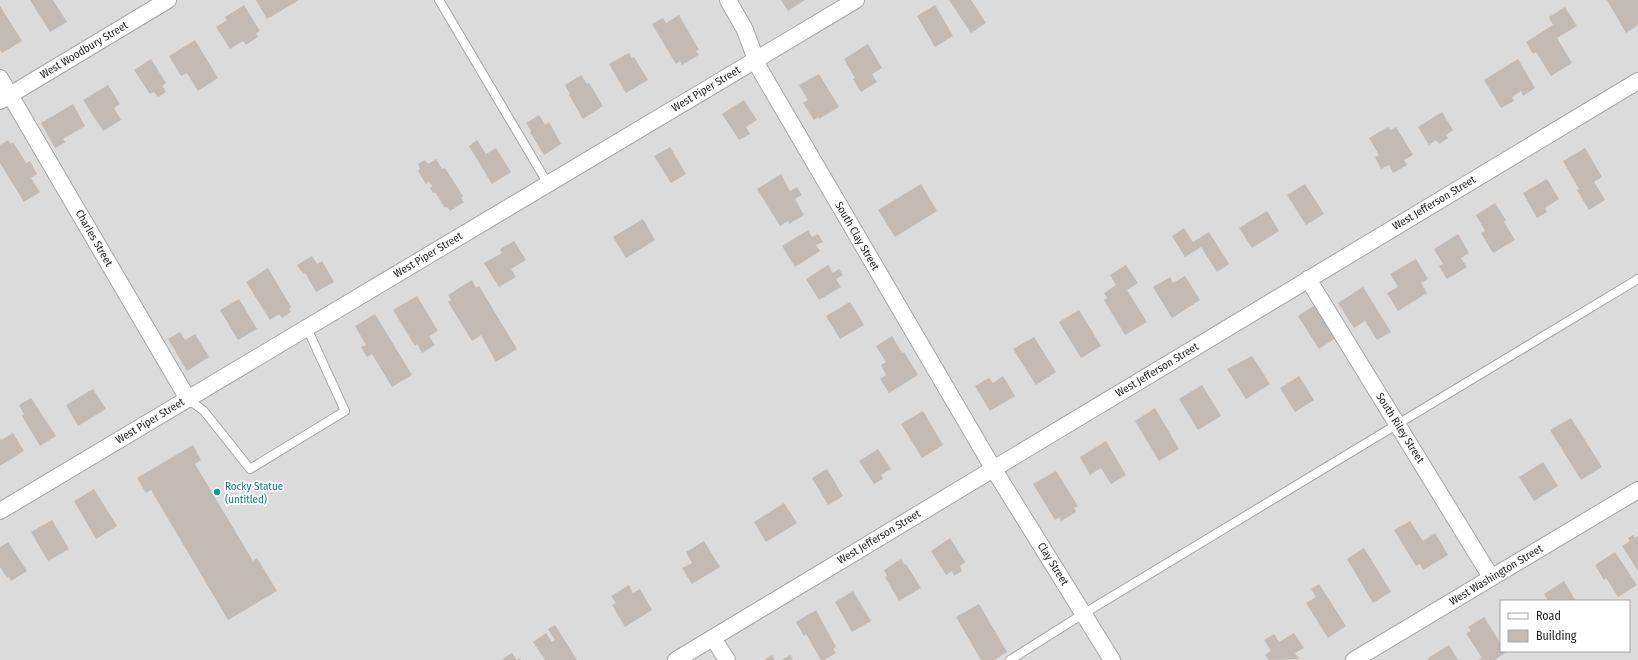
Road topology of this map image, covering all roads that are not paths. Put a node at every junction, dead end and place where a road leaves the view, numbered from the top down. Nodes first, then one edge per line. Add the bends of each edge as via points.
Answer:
1 (168, 0) edge
2 (439, 0) edge
3 (728, 0) edge
4 (856, 0) edge
5 (756, 60) junction
6 (0, 78) edge
7 (1638, 81) edge
8 (5, 98) edge
9 (548, 184) junction
10 (1308, 279) junction
11 (1638, 279) edge
12 (307, 328) junction
13 (188, 399) junction
14 (1397, 424) junction
15 (993, 468) junction
16 (1638, 490) edge
17 (0, 511) edge
18 (1491, 577) junction
19 (1083, 614) junction
20 (714, 638) junction
21 (676, 660) edge
22 (727, 660) edge
23 (1010, 660) edge
24 (1112, 660) edge
25 (1354, 660) edge

1 - 8 street, West Woodbury Street
2 - 9 lane
3 - 5 street, South Clay Street via 745,30
4 - 5 street, West Piper Street
5 - 9 street, West Piper Street
5 - 15 street, South Clay Street via 758,68
6 - 8 street, Charles Street
7 - 10 street, West Jefferson Street
8 - 13 street, Charles Street
9 - 12 street, West Piper Street
10 - 14 street, South Riley Street
10 - 15 street, West Jefferson Street
11 - 14 lane
12 - 13 street, West Piper Street
12 - 13 lane via 345,411 250,469 204,411
13 - 17 street, West Piper Street
14 - 18 street, South Riley Street
14 - 19 lane
15 - 19 street, Clay Street
15 - 20 street, West Jefferson Street
16 - 18 street, West Washington Street
18 - 25 street, West Washington Street
19 - 23 lane
19 - 24 street, Clay Street
20 - 21 street, West Jefferson Street
20 - 22 street

